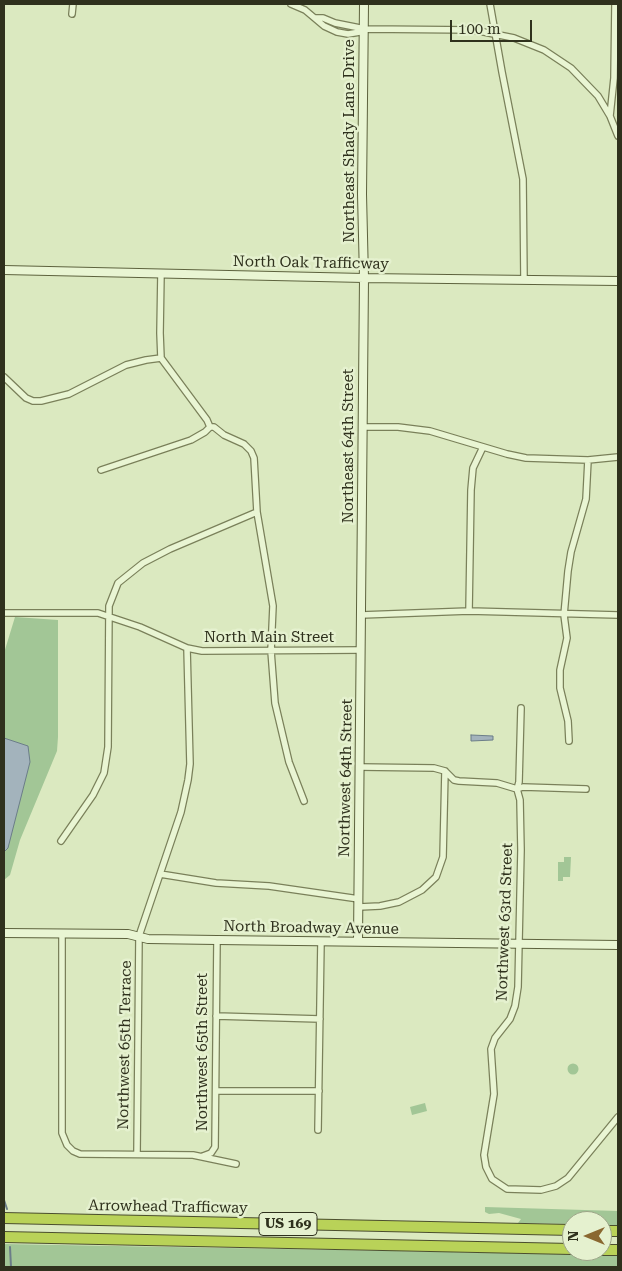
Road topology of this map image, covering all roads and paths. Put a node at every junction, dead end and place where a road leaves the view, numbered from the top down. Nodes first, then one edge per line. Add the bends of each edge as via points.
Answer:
1 (72, 4) edge
2 (291, 4) edge
3 (364, 4) edge
4 (490, 4) edge
5 (615, 4) edge
6 (72, 14) dead end
7 (364, 29) junction
8 (495, 34) junction
9 (610, 116) junction
10 (618, 136) edge
11 (4, 270) edge
12 (162, 273) junction
13 (364, 278) junction
14 (524, 280) junction
15 (618, 281) edge
16 (161, 358) junction
17 (4, 377) edge
18 (210, 427) junction
19 (363, 427) junction
20 (483, 447) junction
21 (618, 457) edge
22 (588, 460) junction
23 (101, 470) dead end
24 (257, 512) junction
25 (469, 611) junction
26 (4, 613) edge
27 (108, 615) junction
28 (361, 615) junction
29 (564, 615) junction
30 (618, 616) edge
31 (187, 648) junction
32 (271, 650) junction
33 (361, 650) junction
34 (521, 708) dead end
35 (569, 741) dead end
36 (360, 767) junction
37 (445, 771) junction
38 (517, 789) junction
39 (586, 789) dead end
40 (304, 801) dead end
41 (61, 840) dead end
42 (160, 874) junction
43 (359, 898) junction
44 (359, 907) junction
45 (4, 933) edge
46 (62, 934) junction
47 (139, 936) junction
48 (217, 940) junction
49 (321, 941) junction
50 (358, 941) junction
51 (618, 944) edge
52 (518, 945) junction
53 (216, 1016) junction
54 (320, 1019) junction
55 (216, 1091) junction
56 (319, 1091) junction
57 (618, 1117) edge
58 (318, 1130) dead end
59 (137, 1154) junction
60 (203, 1156) junction
61 (236, 1164) dead end
62 (4, 1218) edge
63 (562, 1230) edge
64 (4, 1237) edge
65 (562, 1249) edge

1 - 6 street
2 - 7 street via 337,32 348,34
3 - 7 street, Northeast Shady Lane Drive
4 - 8 street
5 - 9 street
7 - 8 street via 474,30
7 - 13 street, Northeast Shady Lane Drive
8 - 9 street via 529,44 558,58 591,87
8 - 14 street via 523,179
9 - 10 street
11 - 12 street, North Oak Trafficway
12 - 13 street, North Oak Trafficway
12 - 16 street
13 - 14 street, North Oak Trafficway
13 - 19 street, Northeast 64th Street
14 - 15 street, North Oak Trafficway
16 - 17 street via 126,366 69,394 41,402 26,398
16 - 18 street
18 - 23 street via 191,440
18 - 24 street via 244,444 251,451
19 - 20 street via 422,430
19 - 28 street, Northeast 64th Street
20 - 22 street via 526,458
20 - 25 street via 472,476
21 - 22 street
22 - 29 street via 586,499 571,552
24 - 27 street via 144,563 118,583
24 - 32 street via 273,606
25 - 28 street
25 - 29 street
26 - 27 street, North Main Street
27 - 31 street, North Main Street
27 - 41 street via 108,747 104,773 93,795
28 - 33 street, Northwest 64th Street
29 - 30 street
29 - 35 street via 567,638 560,679
31 - 32 street, North Main Street via 202,651
31 - 42 street via 190,764 181,812
32 - 33 street, North Main Street
32 - 40 street via 278,721
33 - 36 street, Northwest 64th Street
34 - 38 street, Northwest 63rd Street
36 - 37 street
36 - 43 street, Northwest 64th Street
37 - 38 street via 454,780 498,783
37 - 44 street via 444,857 436,877 422,890 399,902
38 - 39 street
38 - 52 street, Northwest 63rd Street via 520,800
42 - 43 street
42 - 47 street
43 - 44 street, Northwest 64th Street
44 - 50 street, Northwest 64th Street
45 - 46 street, North Broadway Avenue
46 - 47 street, North Broadway Avenue
46 - 59 street via 62,1133 67,1145 80,1154
47 - 48 street, North Broadway Avenue via 148,939
47 - 59 street, Northwest 65th Terrace
48 - 49 street, North Broadway Avenue
48 - 53 street, Northwest 65th Street
49 - 50 street, North Broadway Avenue
49 - 54 street
50 - 52 street, North Broadway Avenue
51 - 52 street, North Broadway Avenue
52 - 57 street, Northwest 63rd Street via 515,1006 491,1049 494,1094 484,1159 492,1179 511,1190 556,1186 568,1178
53 - 54 street
53 - 55 street, Northwest 65th Street
54 - 56 street
55 - 56 street
55 - 60 street, Northwest 65th Street via 215,1147
56 - 58 street
59 - 60 street
60 - 61 street
62 - 63 highway, Arrowhead Trafficway / US 169
64 - 65 highway, US 169

